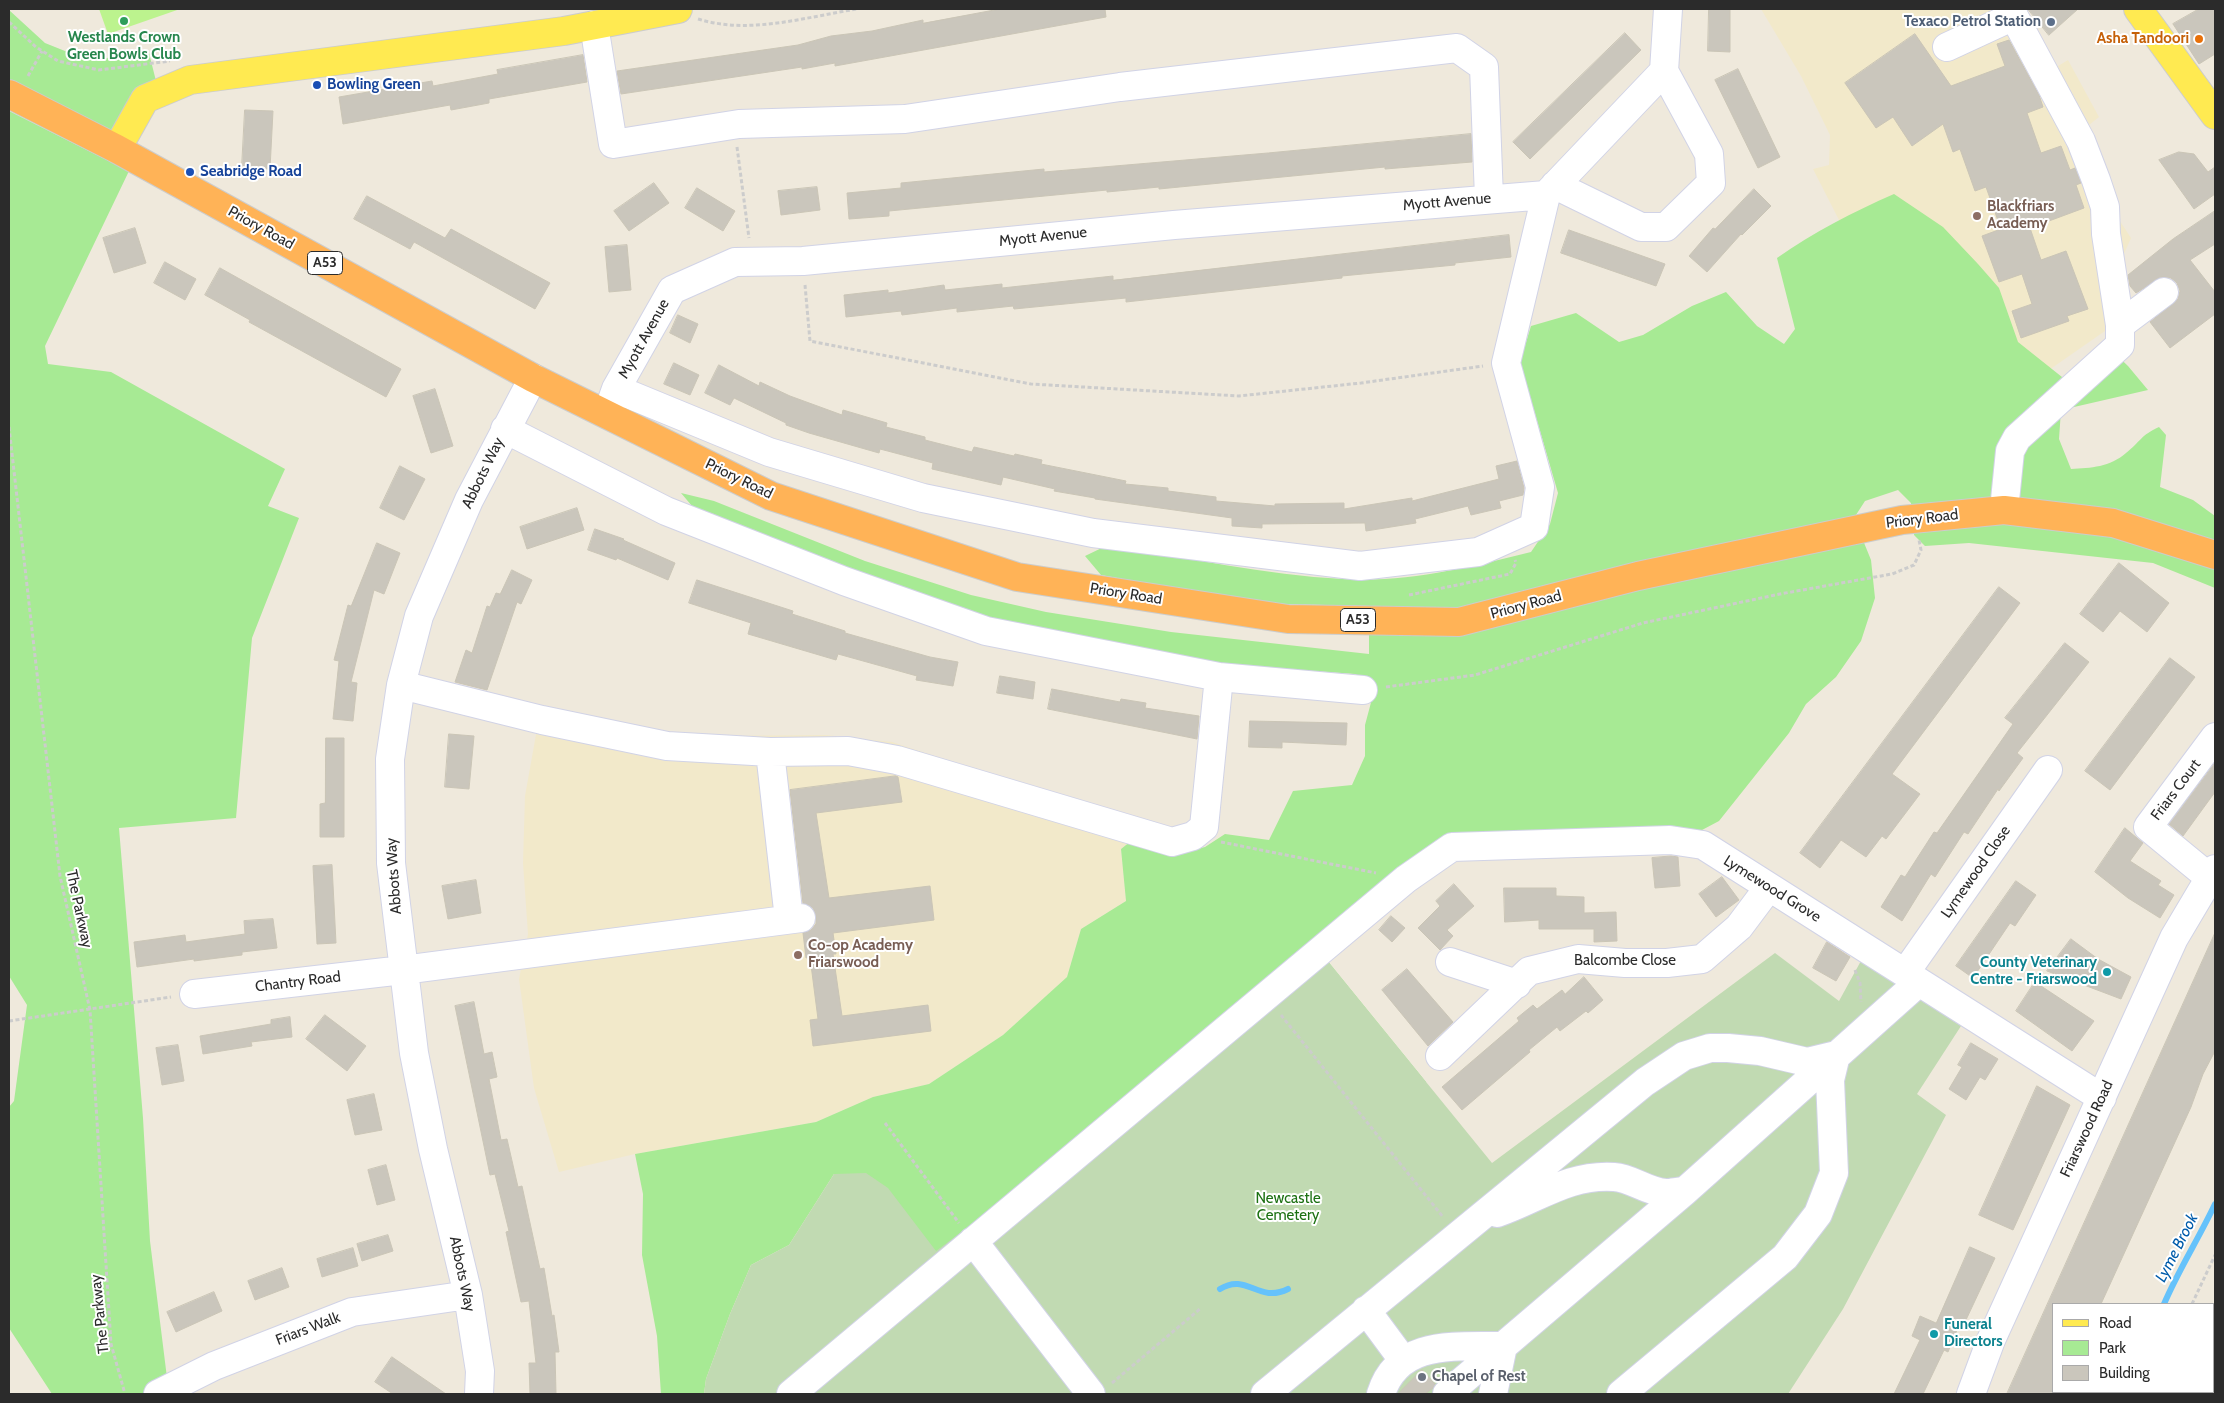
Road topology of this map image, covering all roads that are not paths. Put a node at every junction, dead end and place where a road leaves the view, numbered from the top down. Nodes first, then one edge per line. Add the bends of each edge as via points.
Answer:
1 (1668, 9) edge
2 (2138, 9) edge
3 (2012, 12) edge
4 (684, 13) edge
5 (620, 14) edge
6 (594, 25) junction
7 (1947, 47) dead end
8 (1664, 71) junction
9 (12, 96) edge
10 (2215, 115) edge
11 (117, 149) junction
12 (1551, 190) junction
13 (1489, 198) junction
14 (2164, 292) dead end
15 (2120, 325) junction
16 (533, 378) junction
17 (612, 401) junction
18 (505, 429) junction
19 (2004, 510) junction
20 (2215, 555) edge
21 (1220, 677) junction
22 (401, 685) junction
23 (1363, 690) road end
24 (2215, 737) edge
25 (770, 752) junction
26 (2048, 770) dead end
27 (2212, 873) edge
28 (1769, 887) junction
29 (1450, 962) dead end
30 (403, 970) junction
31 (1912, 978) junction
32 (1517, 984) junction
33 (194, 994) road end
34 (1836, 1055) junction
35 (1440, 1056) dead end
36 (2102, 1098) junction
37 (1685, 1191) junction
38 (1467, 1227) junction
39 (973, 1241) junction
40 (468, 1295) junction
41 (1366, 1310) junction
42 (1503, 1346) junction
43 (1440, 1348) junction
44 (1403, 1360) junction
45 (1463, 1389) edge
46 (1098, 1391) edge
47 (158, 1394) edge
48 (479, 1394) edge
49 (790, 1394) edge
50 (1265, 1394) edge
51 (1382, 1394) edge
52 (1493, 1394) edge
53 (1621, 1394) edge
54 (1971, 1394) edge

1 - 8 street
2 - 10 main road
3 - 7 street
3 - 15 street via 2081,141 2096,180 2105,207
4 - 5 main road
5 - 6 main road
6 - 11 main road via 190,80 144,99
6 - 13 street via 613,144 734,124 905,119 1120,87 1457,48 1484,67
8 - 12 street
8 - 12 street, Myott Avenue via 1709,154 1711,183 1666,227 1641,227
9 - 11 highway, A53
11 - 16 highway, Priory Road / A53
12 - 13 street, Myott Avenue
12 - 17 street, Priory Road via 1506,363 1540,488 1534,527 1478,552 1360,566 1093,533 923,498
13 - 17 street, Myott Avenue via 803,261 735,262 672,290
14 - 15 street
15 - 19 street via 2120,345 2017,438 2010,451
16 - 17 highway, Priory Road / A53
16 - 18 street, Abbots Way
17 - 19 highway, Priory Road / A53 via 771,496 1017,577 1288,619 1460,622 1638,576 1915,519
18 - 21 street via 666,511 844,581 986,631
18 - 22 street, Abbots Way via 419,616
19 - 20 highway, Priory Road / A53 via 2112,523
21 - 23 street
21 - 25 street via 1204,827 1193,836 1172,842 897,760 848,751
22 - 25 street via 542,720 667,746
22 - 30 street, Abbots Way via 390,769 391,862
24 - 27 street, Friars Court via 2148,827
25 - 30 street, Chantry Road via 795,919
26 - 31 street, Lymewood Close
27 - 36 street, Friarswood Road via 2174,938
28 - 31 street, Lymewood Grove
28 - 32 street, Balcombe Close via 1739,928 1702,959 1667,963 1578,959 1529,971
28 - 39 street, Lymewood Grove via 1703,845 1670,840 1452,846 1406,879
29 - 32 street
30 - 33 street, Chantry Road
30 - 40 street, Abbots Way via 414,1052 433,1149
31 - 34 street, Lymewood Close
31 - 36 street, Lymewood Grove
32 - 35 street, Balcombe Close
34 - 37 street, Lymewood Close
34 - 38 street via 1808,1062 1760,1051 1710,1048 1684,1056 1645,1082
34 - 53 street via 1830,1080 1834,1173 1818,1214 1785,1257
36 - 54 street, Friarswood Road via 1995,1331
37 - 38 street via 1665,1193 1615,1176 1590,1178 1566,1182
37 - 42 street, Lymewood Close
38 - 41 street
39 - 46 street
39 - 49 street, Lymewood Grove
40 - 47 street, Friars Walk via 352,1312 214,1366
40 - 48 street, Abbots Way via 480,1371
41 - 44 street
41 - 50 street
42 - 43 street
42 - 45 street, Lymewood Close
42 - 52 street
43 - 44 street via 1424,1350
43 - 45 street
44 - 51 street via 1385,1384

